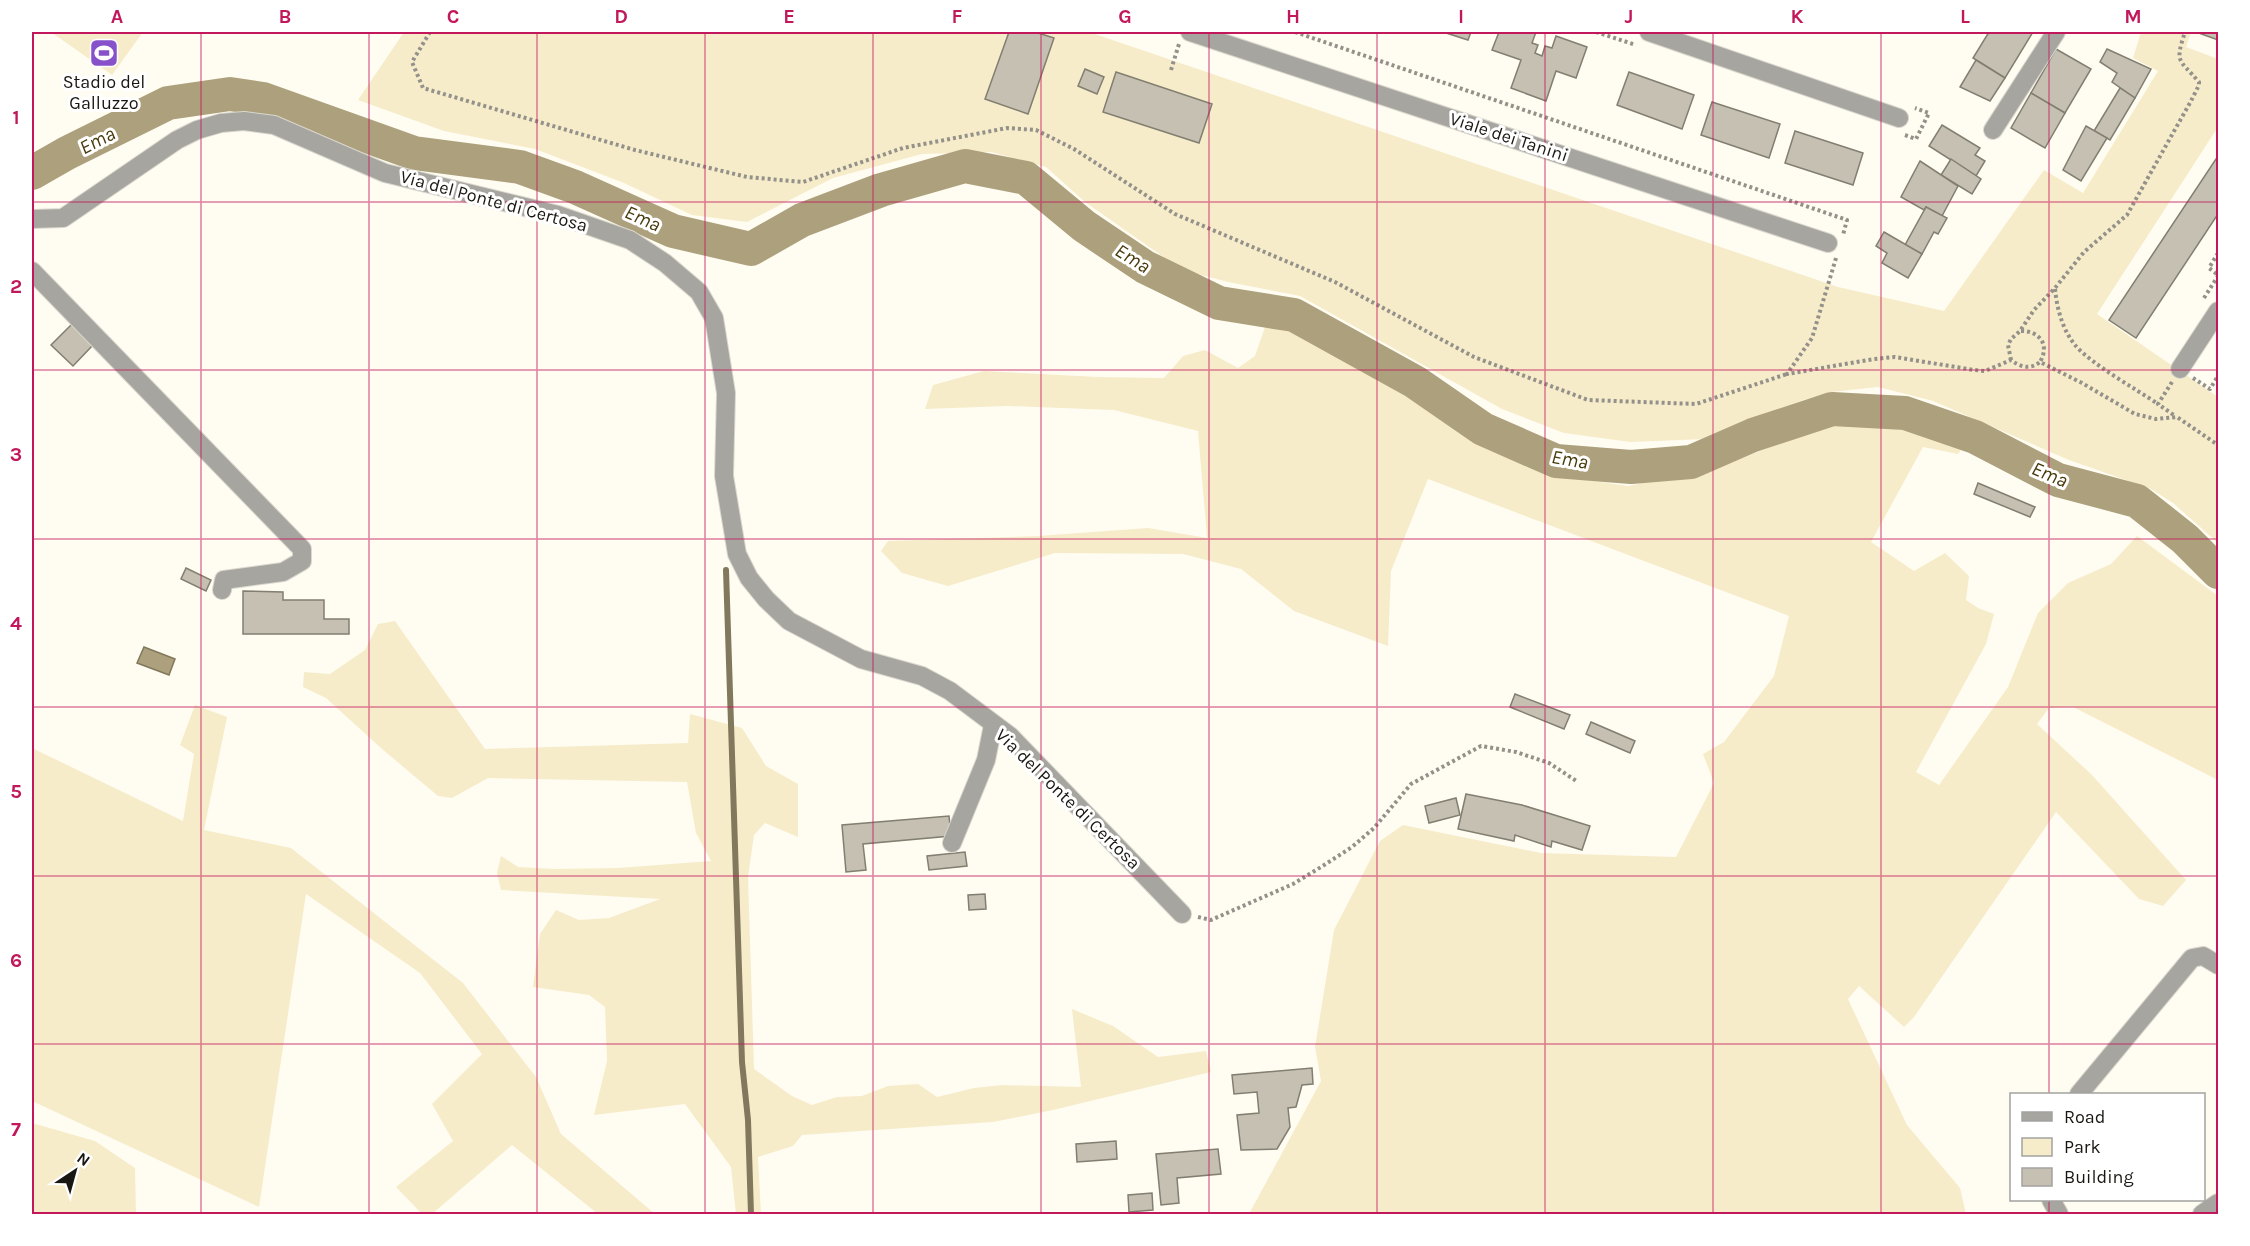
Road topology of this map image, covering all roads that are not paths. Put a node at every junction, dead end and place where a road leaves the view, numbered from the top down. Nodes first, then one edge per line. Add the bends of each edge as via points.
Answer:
1 (1649, 32) edge
2 (2056, 32) edge
3 (1185, 36) edge
4 (1899, 118) dead end
5 (1993, 130) dead end
6 (32, 219) edge
7 (1834, 245) road end
8 (32, 272) edge
9 (2218, 311) edge
10 (2180, 369) road end
11 (222, 590) dead end
12 (993, 725) junction
13 (952, 843) dead end
14 (1182, 914) road end
15 (2218, 964) edge
16 (2081, 1093) edge
17 (2052, 1201) edge
18 (2218, 1203) edge
19 (2059, 1215) edge
20 (2202, 1215) edge

1 - 4 street
2 - 5 street
3 - 7 street, Viale dei Tanini
6 - 12 street, Via del Ponte di Certosa via 63,218 196,130 243,121 274,125 385,173 558,215 630,240 699,292 714,318 726,393 724,476 736,554 749,578 789,621 861,659 922,676 950,691
8 - 11 street via 302,549 302,561 283,572 224,580
9 - 10 street
12 - 13 street via 986,760
12 - 14 street, Via del Ponte di Certosa via 1010,736
15 - 16 street via 2203,956 2192,958
17 - 19 street
18 - 20 street

